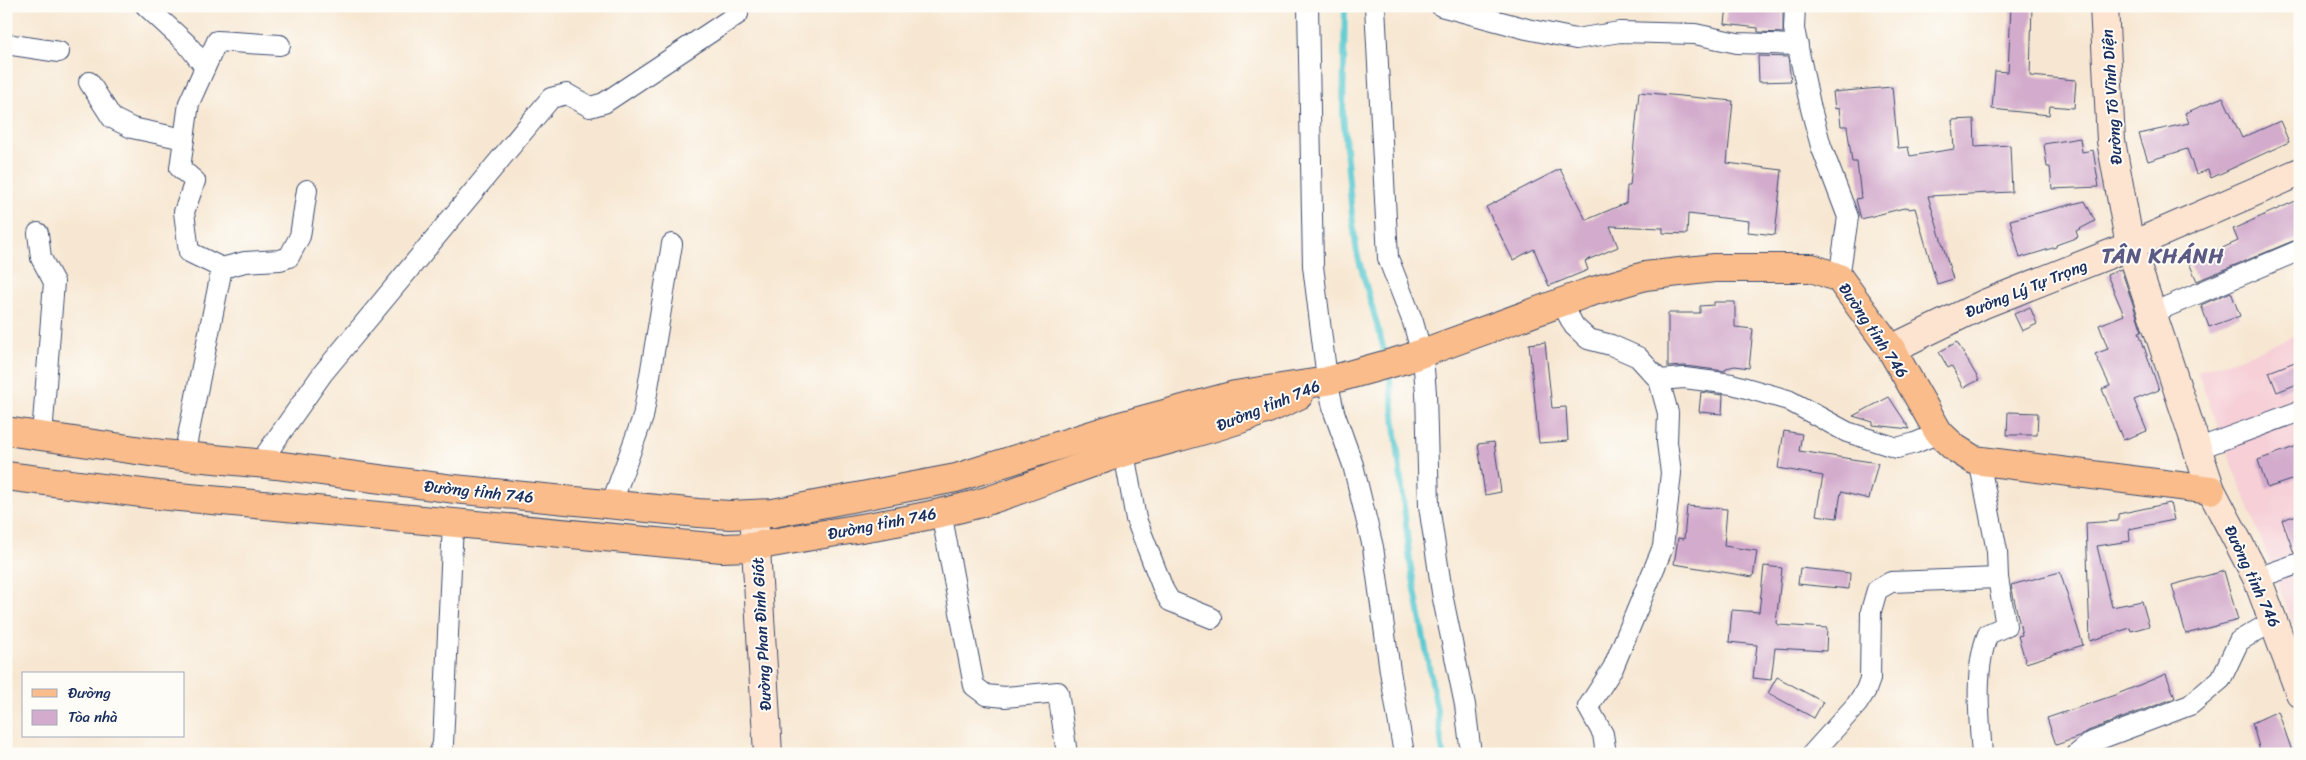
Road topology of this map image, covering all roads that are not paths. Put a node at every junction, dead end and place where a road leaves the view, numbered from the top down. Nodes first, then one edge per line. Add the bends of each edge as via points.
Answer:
1 (146, 6) edge
2 (1308, 6) edge
3 (1375, 6) edge
4 (1441, 6) edge
5 (1796, 6) edge
6 (2104, 6) edge
7 (738, 14) dead end
8 (6, 44) edge
9 (280, 45) dead end
10 (1798, 45) junction
11 (59, 52) dead end
12 (205, 67) junction
13 (89, 82) dead end
14 (184, 139) junction
15 (2300, 172) edge
16 (307, 190) dead end
17 (38, 233) dead end
18 (672, 244) dead end
19 (2130, 246) junction
20 (2300, 250) edge
21 (222, 268) junction
22 (1839, 278) junction
23 (1561, 302) junction
24 (2152, 313) junction
25 (1891, 349) junction
26 (1422, 354) junction
27 (1659, 380) junction
28 (1327, 381) junction
29 (2300, 411) edge
30 (6, 431) edge
31 (1939, 433) junction
32 (42, 435) junction
33 (2197, 449) junction
34 (1124, 453) junction
35 (184, 456) junction
36 (1978, 460) junction
37 (259, 464) junction
38 (6, 476) edge
39 (2211, 490) junction
40 (611, 505) junction
41 (941, 512) junction
42 (754, 514) junction
43 (453, 523) junction
44 (756, 546) junction
45 (2300, 563) edge
46 (1998, 578) junction
47 (2257, 578) junction
48 (1212, 618) dead end
49 (2275, 620) junction
50 (2300, 693) edge
51 (439, 754) edge
52 (768, 754) edge
53 (1067, 754) edge
54 (1404, 754) edge
55 (1471, 754) edge
56 (1606, 754) edge
57 (1812, 754) edge
58 (1982, 754) edge
59 (2077, 754) edge

1 - 12 street via 188,44
2 - 28 street via 1313,266
3 - 26 street via 1388,258
4 - 10 street via 1576,39 1620,32 1695,34 1737,43
5 - 10 street via 1794,29
6 - 19 main road, Đường Tô Vĩnh Diện via 2111,140
7 - 37 street via 604,102 590,107 567,94 551,98 323,373
8 - 11 street
9 - 12 street via 216,42
10 - 22 street via 1821,146 1848,217
12 - 14 street via 189,103
13 - 14 street via 112,118 132,128
14 - 21 street via 180,168 195,181 184,212 189,252
15 - 19 main road, Đường Lý Tự Trọng
16 - 21 street via 300,236 289,257
17 - 32 street via 41,258 54,282
18 - 40 street via 643,417
19 - 24 main road, Đường tỉnh 746
19 - 25 main road, Đường Lý Tự Trọng via 1984,304
20 - 24 street
21 - 35 street
22 - 23 main road, Đường tỉnh 746 via 1812,268 1714,268 1645,276
22 - 25 main road, Đường tỉnh 746
23 - 26 main road, Đường tỉnh 746
23 - 27 street via 1574,326 1588,339 1638,357
24 - 33 main road, Đường tỉnh 746
25 - 31 main road, Đường tỉnh 746
26 - 28 main road, Đường tỉnh 746
26 - 55 street via 1429,506
27 - 31 street via 1684,378 1751,389 1788,400 1847,432 1897,448
27 - 56 street via 1668,413 1671,473 1663,547 1613,668 1588,707 1603,734
28 - 34 main road, Đường tỉnh 746 via 1241,418
28 - 42 main road, Đường tỉnh 746 via 1225,397 1120,426 956,478
28 - 54 street via 1353,465 1373,547
29 - 33 street
30 - 32 main road, Đường tỉnh 746
31 - 36 main road, Đường tỉnh 746 via 1955,448
32 - 35 main road, Đường tỉnh 746
33 - 39 main road, Đường tỉnh 746
34 - 41 main road, Đường tỉnh 746 via 1033,486
34 - 48 street via 1136,519 1164,592 1170,601
35 - 37 main road, Đường tỉnh 746
36 - 39 main road, Đường tỉnh 746
36 - 46 street via 1997,551
37 - 40 main road, Đường tỉnh 746
38 - 43 main road, Đường tỉnh 746 via 158,496
39 - 47 main road, Đường tỉnh 746
40 - 42 main road, Đường tỉnh 746 via 698,513
41 - 44 main road, Đường tỉnh 746
41 - 53 street via 974,686 986,695 1005,697 1058,692
42 - 44 main road, Đường Phan Đình Giót
43 - 44 main road, Đường tỉnh 746 via 722,548
43 - 51 street via 443,744
44 - 52 main road, Đường Phan Đình Giót
45 - 47 street
46 - 57 street via 1892,582 1877,590 1871,611 1870,679 1866,690
46 - 58 street via 2006,626 1988,634 1981,650 1979,720
47 - 49 main road, Đường tỉnh 746
49 - 50 main road, Đường tỉnh 746
49 - 59 street via 2239,641 2222,679 2190,705 2092,742

